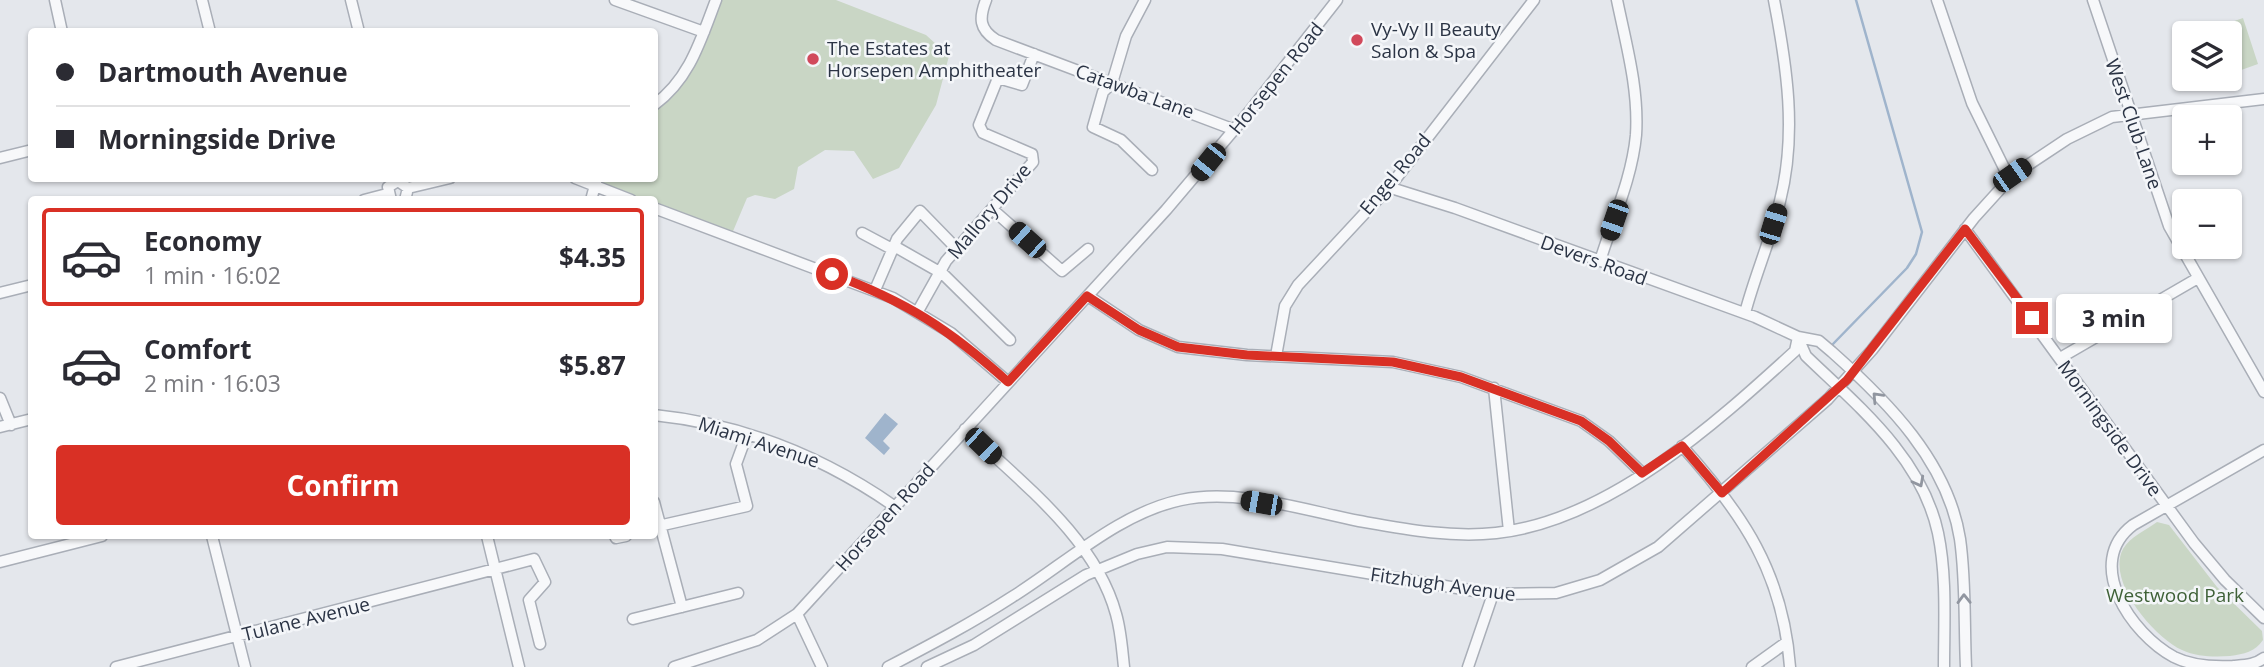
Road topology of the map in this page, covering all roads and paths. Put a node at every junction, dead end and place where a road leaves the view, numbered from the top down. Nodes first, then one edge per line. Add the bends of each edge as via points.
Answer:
1 (55, 0) edge
2 (202, 0) edge
3 (351, 0) edge
4 (615, 0) edge
5 (716, 0) edge
6 (986, 0) edge
7 (1145, 0) edge
8 (1337, 0) edge
9 (1534, 0) edge
10 (1617, 0) edge
11 (1774, 0) edge
12 (1937, 0) edge
13 (2093, 0) edge
14 (61, 28) edge
15 (209, 28) edge
16 (358, 28) edge
17 (704, 32) junction
18 (1034, 54) junction
19 (1112, 83) junction
20 (2264, 99) edge
21 (658, 101) edge
22 (2130, 113) junction
23 (1235, 130) junction
24 (28, 151) edge
25 (0, 158) edge
26 (1153, 170) dead end
27 (2009, 178) junction
28 (401, 182) edge
29 (433, 182) edge
30 (596, 182) edge
31 (1388, 187) junction
32 (408, 188) junction
33 (406, 196) edge
34 (623, 196) edge
35 (658, 209) edge
36 (992, 209) junction
37 (1965, 229) junction
38 (862, 233) dead end
39 (893, 248) junction
40 (957, 249) junction
41 (1087, 249) dead end
42 (1600, 261) junction
43 (939, 272) junction
44 (2197, 278) junction
45 (28, 286) edge
46 (875, 290) junction
47 (0, 293) edge
48 (1087, 296) junction
49 (918, 311) junction
50 (1745, 313) junction
51 (1798, 337) junction
52 (1010, 340) dead end
53 (1276, 356) junction
54 (2060, 358) junction
55 (1853, 372) junction
56 (1008, 382) junction
57 (1494, 388) junction
58 (1839, 388) junction
59 (2264, 392) edge
60 (0, 398) edge
61 (658, 415) edge
62 (28, 420) edge
63 (5, 426) edge
64 (965, 429) junction
65 (747, 433) junction
66 (1682, 446) junction
67 (2264, 450) edge
68 (1642, 473) junction
69 (1722, 493) junction
70 (2165, 505) junction
71 (894, 506) junction
72 (658, 527) edge
73 (1509, 531) junction
74 (90, 539) edge
75 (213, 539) edge
76 (488, 539) edge
77 (1083, 550) junction
78 (0, 562) edge
79 (1097, 570) junction
80 (497, 571) junction
81 (738, 593) dead end
82 (1493, 594) junction
83 (682, 607) junction
84 (797, 614) junction
85 (2264, 618) edge
86 (634, 619) dead end
87 (238, 636) junction
88 (1787, 642) junction
89 (540, 644) dead end
90 (1944, 645) junction
91 (1965, 646) junction
92 (2259, 663) edge
93 (117, 667) edge
94 (246, 667) edge
95 (519, 667) edge
96 (674, 667) edge
97 (822, 667) edge
98 (888, 667) edge
99 (927, 667) edge
100 (1124, 667) edge
101 (1468, 667) edge
102 (1752, 667) edge
103 (1790, 667) edge
104 (1944, 667) edge
105 (1965, 667) edge

1 - 14 street
2 - 15 street
3 - 16 street
4 - 17 street
5 - 17 street
6 - 18 street via 981,18 985,33
7 - 19 street via 1126,36
8 - 23 street, Horsepen Road
9 - 31 street, Engel Road
10 - 42 street via 1635,90 1636,137 1626,185
11 - 50 street via 1788,89 1788,157 1780,203
12 - 27 street via 1972,103
13 - 22 street, West Club Lane
17 - 21 street via 679,82
18 - 19 street, Catawba Lane
18 - 36 street, Mallory Drive via 1022,85 998,78 979,125 983,133 1032,154 1033,162
19 - 23 street, Catawba Lane
19 - 26 street via 1103,92 1093,127 1121,140
20 - 22 street, Fitzhugh Avenue
22 - 27 street, Fitzhugh Avenue via 2067,139
22 - 44 street, West Club Lane via 2169,226
23 - 48 street, Horsepen Road
24 - 25 street
27 - 37 street, Fitzhugh Avenue
28 - 32 street
29 - 32 street
30 - 34 street
31 - 42 street, Devers Road
31 - 53 street, Engel Road via 1290,296
32 - 33 street
35 - 46 street
36 - 40 street, Mallory Drive
36 - 41 street via 1062,271
37 - 54 street, Morningside Drive
37 - 55 street, Fitzhugh Avenue
38 - 39 street
39 - 40 street via 920,211
39 - 43 street
39 - 46 street
40 - 43 street, Mallory Drive
42 - 50 street, Devers Road
43 - 49 street, Mallory Drive
43 - 52 street
44 - 54 street
44 - 59 street, West Club Lane
45 - 47 street
46 - 49 street
48 - 53 street via 1139,330 1178,347
48 - 56 street, Horsepen Road
49 - 56 street
50 - 51 street, Devers Road
51 - 55 street, Devers Road via 1819,341
51 - 58 street via 1806,356
51 - 66 street via 1795,351
53 - 57 street via 1415,365
54 - 70 street, Morningside Drive
55 - 58 street, Fitzhugh Avenue
91 -> 55 street, Devers Road via 1961,550 1947,494 1923,449
56 - 64 street, Horsepen Road
57 - 68 street via 1581,421
57 - 73 street
58 - 69 street, Fitzhugh Avenue
58 -> 90 street via 1895,445 1928,500 1943,564
60 - 63 street
61 - 65 street, Miami Avenue
62 - 63 street
64 - 71 street, Horsepen Road
64 - 77 street
65 - 71 street, Miami Avenue via 819,460
65 - 72 street via 736,464 747,506
66 - 68 street
66 - 69 street
67 - 70 street
68 - 73 street via 1597,501
69 - 82 street, Fitzhugh Avenue via 1658,547 1600,580 1556,593
69 - 88 street via 1769,568
70 - 85 street, Morningside Drive via 2225,580
70 - 92 street via 2125,532 2115,545 2110,573 2119,597 2147,636 2173,657 2210,666
71 - 84 street, Horsepen Road
72 - 83 street
73 - 77 street via 1441,533 1233,498 1198,497 1142,514
74 - 78 street
75 - 87 street
76 - 80 street
77 - 79 street
77 - 98 street via 965,626
79 - 82 street, Fitzhugh Avenue via 1156,548 1198,546
79 - 99 street, Fitzhugh Avenue via 974,645
79 - 100 street via 1116,612
80 - 87 street, Tulane Avenue
80 - 89 street, Tulane Avenue via 534,559 545,582 529,600
80 - 95 street
81 - 83 street
82 - 101 street
83 - 86 street
84 - 96 street, Horsepen Road via 746,645
84 - 97 street
87 - 93 street, Tulane Avenue
87 - 94 street
88 - 102 street
88 - 103 street
90 - 91 street
90 - 104 street
91 - 105 street, Devers Road

